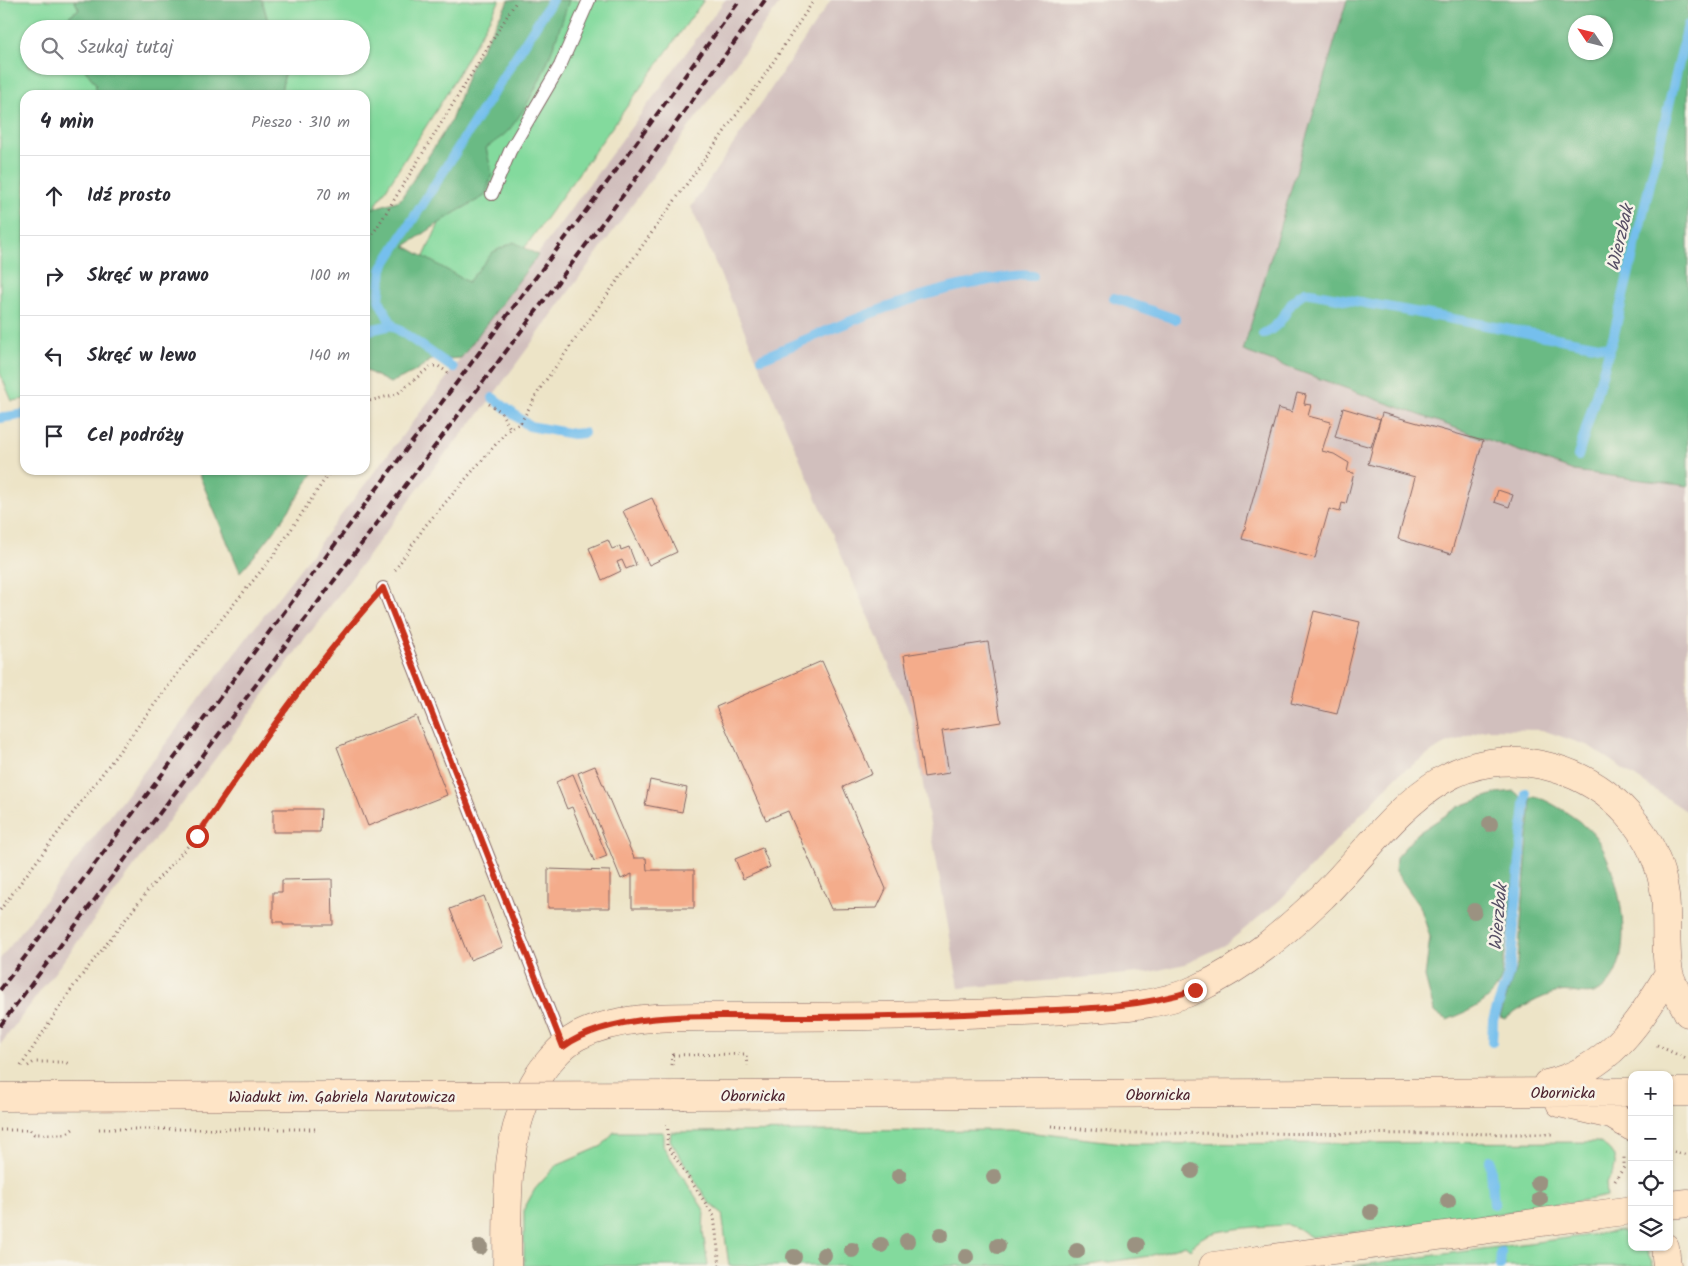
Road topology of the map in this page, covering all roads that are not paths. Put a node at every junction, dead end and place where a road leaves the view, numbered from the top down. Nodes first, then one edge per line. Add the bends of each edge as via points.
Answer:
1 (589, 0) edge
2 (492, 194) dead end
3 (383, 588) road end
4 (1669, 973) junction
5 (1688, 1012) edge
6 (563, 1047) junction
7 (678, 1084) joint
8 (1513, 1092) junction
9 (1628, 1092) edge
10 (1673, 1092) edge
11 (1688, 1092) edge
12 (0, 1097) edge
13 (1628, 1125) edge
14 (1688, 1203) edge
15 (1673, 1205) edge
16 (1628, 1211) edge
17 (1665, 1251) edge
18 (1245, 1264) edge
19 (507, 1266) edge
20 (1213, 1266) edge
21 (1667, 1266) edge

1 - 2 lane via 560,66 510,151
3 - 6 lane
4 - 5 street
4 - 6 street via 1668,925 1660,870 1644,833 1632,817 1613,799 1582,778 1550,767 1506,762 1467,768 1442,778 1398,814 1325,894 1281,935 1236,968 1195,990 1164,1000 1092,1008 963,1015 651,1018 599,1028 576,1037
4 - 8 street via 1630,1032 1607,1055 1583,1072 1558,1082
6 - 19 street via 535,1080 512,1140
7 - 8 street, Obornicka
7 - 12 street, Wiadukt im. Gabriela Narutowicza, bridge
8 - 9 street, Obornicka
8 - 13 street via 1612,1115
10 - 11 street
14 - 15 street
16 - 18 street
17 - 21 street
18 - 20 street

